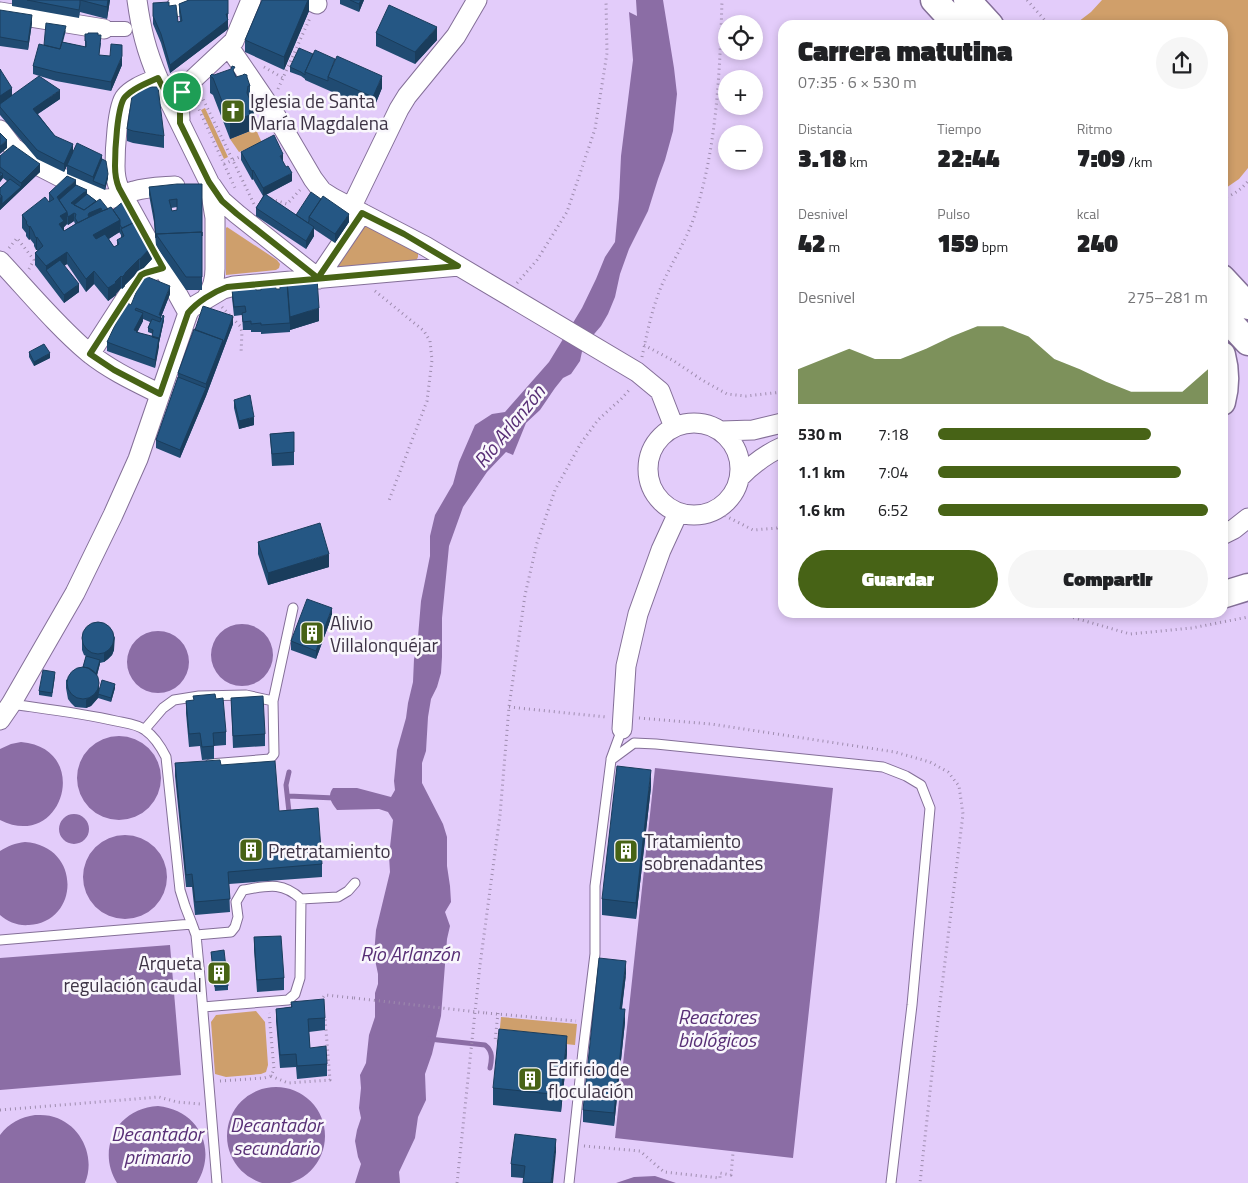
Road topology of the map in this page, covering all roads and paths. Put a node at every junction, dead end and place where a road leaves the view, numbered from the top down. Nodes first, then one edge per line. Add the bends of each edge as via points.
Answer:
1 (137, 0) edge
2 (199, 0) edge
3 (251, 0) edge
4 (477, 0) edge
5 (606, 0) edge
6 (722, 0) edge
7 (934, 0) edge
8 (967, 0) edge
9 (1027, 0) edge
10 (313, 2) edge
11 (176, 7) edge
12 (0, 12) edge
13 (952, 20) edge
14 (985, 20) edge
15 (1045, 20) edge
16 (104, 29) joint
17 (125, 29) dead end
18 (229, 47) junction
19 (261, 65) dead end
20 (283, 78) junction
21 (277, 90) dead end
22 (180, 92) junction
23 (0, 130) edge
24 (248, 153) edge
25 (232, 160) junction
26 (224, 164) junction
27 (1248, 181) edge
28 (209, 182) junction
29 (305, 184) dead end
30 (236, 189) dead end
31 (123, 195) junction
32 (267, 198) edge
33 (1228, 198) edge
34 (260, 201) edge
35 (242, 207) junction
36 (357, 210) junction
37 (215, 221) junction
38 (424, 246) junction
39 (290, 256) junction
40 (0, 261) edge
41 (458, 266) junction
42 (163, 268) junction
43 (419, 270) junction
44 (357, 276) junction
45 (318, 279) junction
46 (282, 282) junction
47 (1228, 284) edge
48 (215, 292) junction
49 (508, 296) junction
50 (1248, 306) edge
51 (188, 313) junction
52 (1228, 320) edge
53 (1248, 342) edge
54 (644, 345) junction
55 (241, 353) dead end
56 (90, 354) junction
57 (637, 372) junction
58 (778, 392) edge
59 (160, 394) junction
60 (621, 399) dead end
61 (778, 424) edge
62 (674, 427) junction
63 (722, 431) junction
64 (778, 449) edge
65 (740, 476) junction
66 (388, 503) dead end
67 (716, 511) junction
68 (678, 513) junction
69 (1248, 518) edge
70 (778, 527) edge
71 (1228, 532) edge
72 (1248, 587) edge
73 (1228, 594) edge
74 (293, 608) dead end
75 (1248, 617) edge
76 (1075, 618) edge
77 (273, 700) junction
78 (11, 704) junction
79 (509, 707) junction
80 (0, 720) edge
81 (622, 723) junction
82 (145, 729) junction
83 (611, 760) junction
84 (205, 765) edge
85 (355, 883) dead end
86 (301, 899) junction
87 (192, 924) junction
88 (196, 935) junction
89 (0, 940) edge
90 (268, 1002) junction
91 (320, 1002) edge
92 (203, 1007) junction
93 (278, 1012) edge
94 (269, 1013) junction
95 (498, 1014) junction
96 (325, 1017) edge
97 (587, 1022) junction
98 (505, 1042) edge
99 (271, 1076) junction
100 (209, 1081) junction
101 (211, 1105) junction
102 (0, 1110) edge
103 (573, 1145) junction
104 (733, 1153) dead end
105 (217, 1183) edge
106 (458, 1183) edge
107 (569, 1183) edge
108 (891, 1183) edge
109 (920, 1183) edge

1 - 22 street via 146,48
2 - 11 street
3 - 18 street
4 - 36 street via 456,36 398,110
5 - 49 path via 607,53 595,129 567,212 537,260
6 - 54 path via 716,110 704,183 689,232 661,286
7 - 13 main road
8 - 14 main road
9 - 15 path
10 - 20 path
12 - 16 street
16 - 17 street
18 - 22 street
18 - 36 street via 322,191
19 - 20 path
20 - 21 path
22 - 25 path via 201,94
22 - 26 path
22 - 28 street via 180,123
22 - 31 street via 131,91 122,101 115,166 116,180
23 - 31 street via 10,149 35,164 103,198
24 - 25 path
25 - 26 path
26 - 30 path
27 - 33 path
28 - 31 street via 143,189
28 - 35 street via 222,201
28 - 37 street
29 - 32 path via 287,204
31 - 42 street
34 - 35 path
35 - 37 street
35 - 39 street
36 - 38 street
36 - 45 street
37 - 48 street
38 - 41 street
38 - 43 street via 428,259
39 - 45 street
39 - 46 street via 290,275
40 - 56 street
41 - 43 street
41 - 49 street
42 - 51 street
42 - 56 street via 141,275
43 - 44 street
44 - 45 street
44 - 66 path via 424,331 430,342 432,360 427,401
45 - 46 street
46 - 48 street via 234,286
47 - 50 main road
48 - 51 street
48 - 55 path via 240,326
49 - 57 street
51 - 59 street
52 - 53 main road
54 - 57 path
54 - 58 path via 726,394 746,396
56 - 59 street
57 - 62 street via 660,391
59 - 78 street via 138,459 114,515 75,593
60 - 79 path via 598,420 581,443 555,490 537,543 525,595
61 - 63 street via 753,430
62 - 63 street via 702,423
62 - 68 street via 661,435 652,447 648,476 652,490 661,502
63 - 65 street via 736,449
64 - 65 street via 758,460
65 - 67 street via 730,500
67 - 68 street via 702,516
67 - 70 path via 752,530
68 - 81 street via 638,614 626,666
69 - 71 street
72 - 73 main road
74 - 77 lane
75 - 76 path via 1192,628 1130,634
77 - 82 lane via 246,695 174,700 162,708
77 - 84 lane via 274,754 270,759
78 - 80 street
78 - 82 lane via 98,717
79 - 81 path via 603,717
79 - 106 path via 500,815 480,965
81 - 83 lane
81 - 109 path via 711,724 895,752 930,762 948,772 959,786 963,814
82 - 87 lane via 161,747 172,767 180,890
83 - 97 lane via 595,886 596,954
83 - 108 lane via 634,743 656,744 883,767 921,785 930,808
85 - 86 lane via 338,897
86 - 88 lane via 283,887 243,890 236,902 238,918 231,932
86 - 90 lane via 300,978 296,994 288,1000
87 - 88 lane
87 - 89 lane
88 - 92 lane
90 - 92 lane
90 - 94 path
91 - 95 path, bridge via 325,995
92 - 100 lane
93 - 94 path
94 - 99 path via 274,1069
95 - 97 path
95 - 98 path via 495,1041
96 - 99 path via 330,1080 288,1083
97 - 103 lane
99 - 100 path
100 - 101 lane
101 - 102 path via 159,1097
101 - 105 lane
103 - 104 path via 640,1151 664,1172 720,1178 720,1174 731,1175
103 - 107 lane

